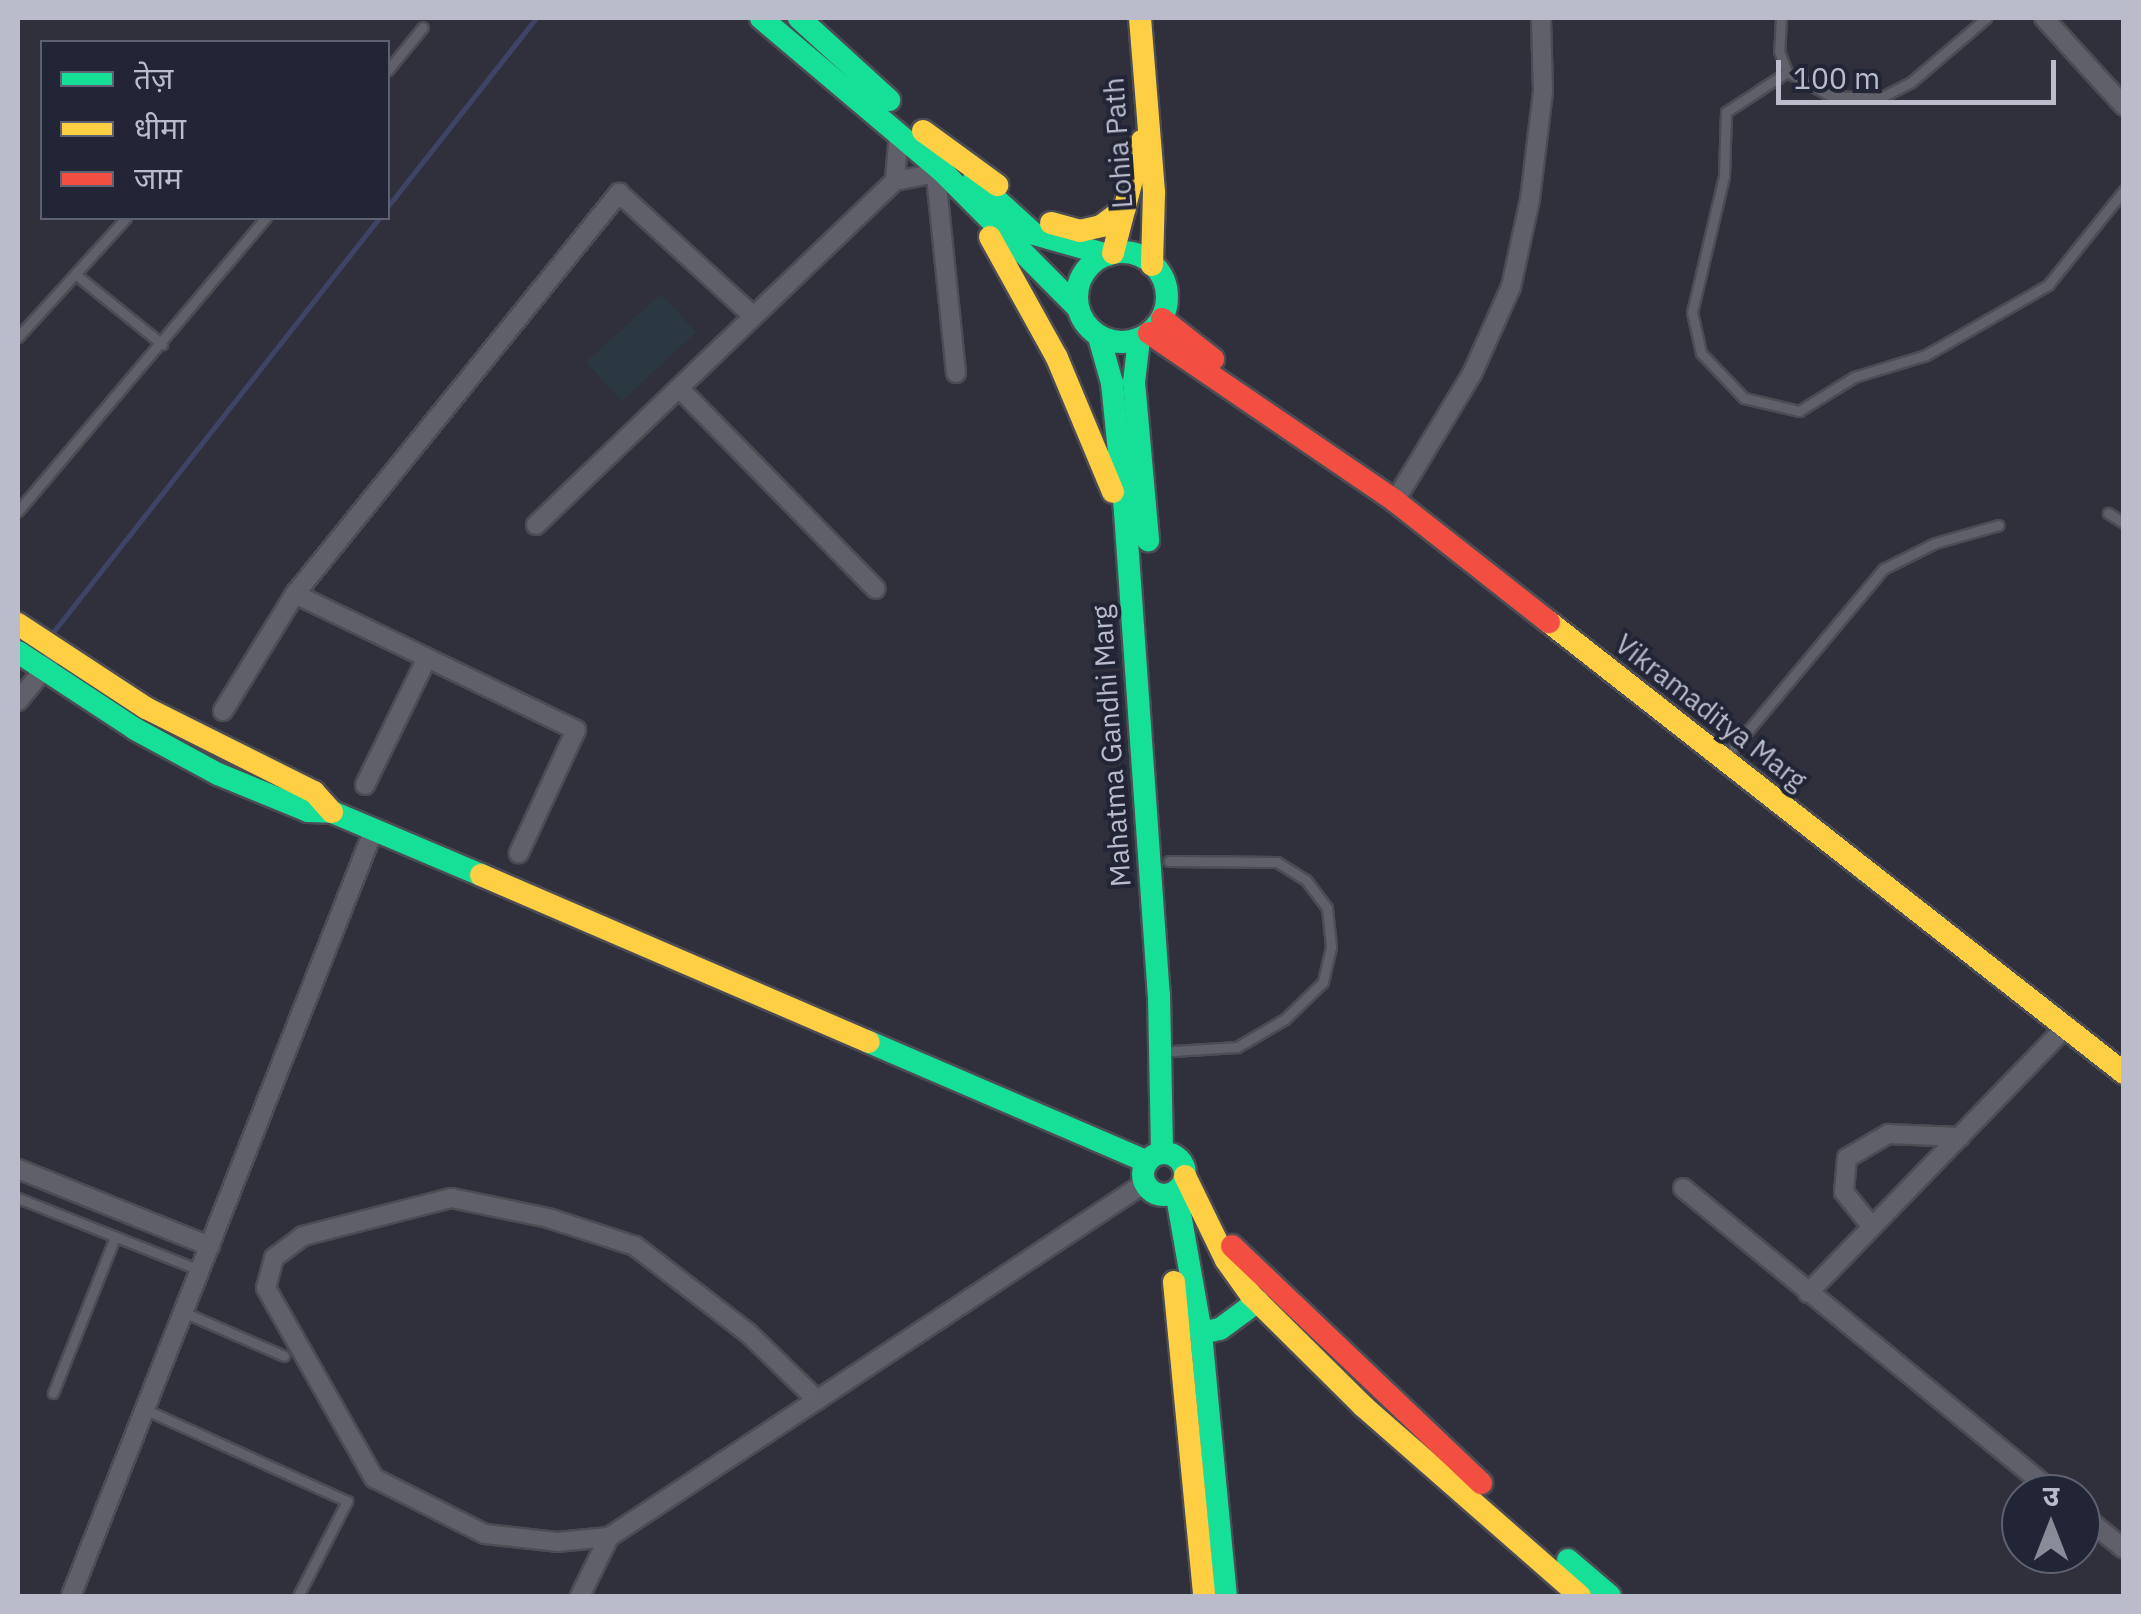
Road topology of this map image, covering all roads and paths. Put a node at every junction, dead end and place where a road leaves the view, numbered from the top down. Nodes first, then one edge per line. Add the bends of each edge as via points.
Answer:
1 (762, 18) edge
2 (802, 18) edge
3 (1140, 18) edge
4 (1541, 18) edge
5 (1781, 18) edge
6 (1986, 18) edge
7 (2044, 18) edge
8 (424, 27) dead end
9 (390, 68) edge
10 (1787, 72) junction
11 (2124, 106) edge
12 (1147, 122) junction
13 (913, 134) junction
14 (939, 174) junction
15 (894, 181) junction
16 (2124, 190) edge
17 (1125, 208) junction
18 (983, 214) junction
19 (124, 220) edge
20 (264, 220) edge
21 (1111, 254) junction
22 (1152, 265) junction
23 (75, 274) junction
24 (1077, 307) junction
25 (753, 316) junction
26 (1150, 330) junction
27 (18, 337) edge
28 (1099, 337) junction
29 (162, 344) junction
30 (956, 372) dead end
31 (679, 388) junction
32 (1395, 502) junction
33 (18, 511) edge
34 (1125, 512) junction
35 (2108, 513) dead end
36 (2124, 523) edge
37 (536, 525) dead end
38 (1999, 525) dead end
39 (876, 590) dead end
40 (294, 594) junction
41 (22, 637) edge
42 (426, 658) junction
43 (39, 672) edge
44 (223, 711) dead end
45 (18, 718) edge
46 (1724, 760) junction
47 (365, 784) dead end
48 (374, 829) junction
49 (518, 852) dead end
50 (1170, 860) junction
51 (2066, 1028) junction
52 (1173, 1051) junction
53 (2122, 1068) edge
54 (1960, 1137) junction
55 (1156, 1163) junction
56 (18, 1169) edge
57 (1176, 1187) junction
58 (1684, 1188) dead end
59 (18, 1198) edge
60 (1872, 1227) junction
61 (115, 1237) junction
62 (1220, 1241) junction
63 (210, 1246) junction
64 (200, 1270) junction
65 (1808, 1293) junction
66 (1258, 1302) junction
67 (183, 1312) junction
68 (1201, 1334) junction
69 (284, 1356) dead end
70 (53, 1393) dead end
71 (818, 1400) junction
72 (144, 1409) junction
73 (2031, 1474) edge
74 (2101, 1530) edge
75 (609, 1537) junction
76 (2124, 1549) edge
77 (1574, 1582) edge
78 (1214, 1592) edge
79 (71, 1596) edge
80 (298, 1596) edge
81 (580, 1596) edge
82 (1610, 1596) edge

1 - 13 main road
2 - 13 main road
3 - 12 main road, Lohia Path
4 - 32 street via 1543,90 1511,287 1472,374
5 - 10 lane via 1779,51
6 - 10 lane via 1910,83 1880,98 1830,96
7 - 11 street
8 - 9 lane
10 - 16 lane via 1726,112 1724,176 1692,312 1700,353 1744,398 1799,412 1854,376 1926,355 2048,285
12 - 17 main road
12 - 22 main road, Lohia Path
13 - 14 main road
13 - 15 street via 898,144
13 - 17 main road via 1058,226 1101,226
13 - 21 main road via 1034,234
14 - 15 street
14 - 18 main road
14 - 30 street
15 - 25 street
17 - 21 main road
18 - 24 main road
18 - 34 main road via 1058,358
19 - 23 lane
20 - 29 lane
21 - 22 main road via 1131,253
21 - 24 main road via 1083,273
22 - 26 main road via 1166,288
23 - 27 lane
23 - 29 lane
24 - 28 main road
25 - 31 street
25 - 40 street via 619,193
26 - 28 main road via 1112,342
26 - 32 main road, Vikramaditya Marg via 1252,389 1257,404
26 - 50 main road, Mahatma Gandhi Marg via 1134,382
28 - 34 main road, Mahatma Gandhi Marg via 1112,384
29 - 33 lane
31 - 37 street
31 - 39 street
32 - 46 main road, Vikramaditya Marg
34 - 55 main road, Mahatma Gandhi Marg via 1159,995
35 - 36 lane
38 - 46 lane via 1935,544 1884,569
40 - 42 street
40 - 44 street
41 - 43 main road
42 - 47 street
42 - 49 street via 576,730
43 - 45 street
43 - 48 main road via 314,792 332,812
46 - 51 main road, Vikramaditya Marg
48 - 55 main road
48 - 63 street
50 - 52 main road, Mahatma Gandhi Marg
50 - 52 lane via 1278,862 1306,880 1327,908 1331,947 1322,982 1285,1019 1237,1047
51 - 53 main road, Vikramaditya Marg
51 - 54 street
52 - 55 main road, Mahatma Gandhi Marg
54 - 60 street
54 - 60 street via 1888,1134 1847,1158 1844,1192
55 - 57 main road via 1182,1163
55 - 57 main road via 1154,1193
55 - 71 street
56 - 63 street
57 - 62 main road
57 - 68 main road
57 - 78 main road
58 - 65 street
59 - 61 lane
60 - 65 street
61 - 64 lane
61 - 70 lane
62 - 66 main road
62 - 77 main road via 1240,1250
63 - 64 street
64 - 67 street
65 - 73 street
66 - 68 main road
66 - 77 main road via 1363,1406
67 - 69 lane
67 - 72 street
68 - 78 main road
71 - 75 street
71 - 75 street via 748,1333 635,1246 548,1218 450,1198 303,1236 274,1258 266,1288 374,1478 485,1534 557,1542
72 - 79 street
72 - 80 lane via 347,1500
74 - 76 street
75 - 81 street
77 - 82 main road

